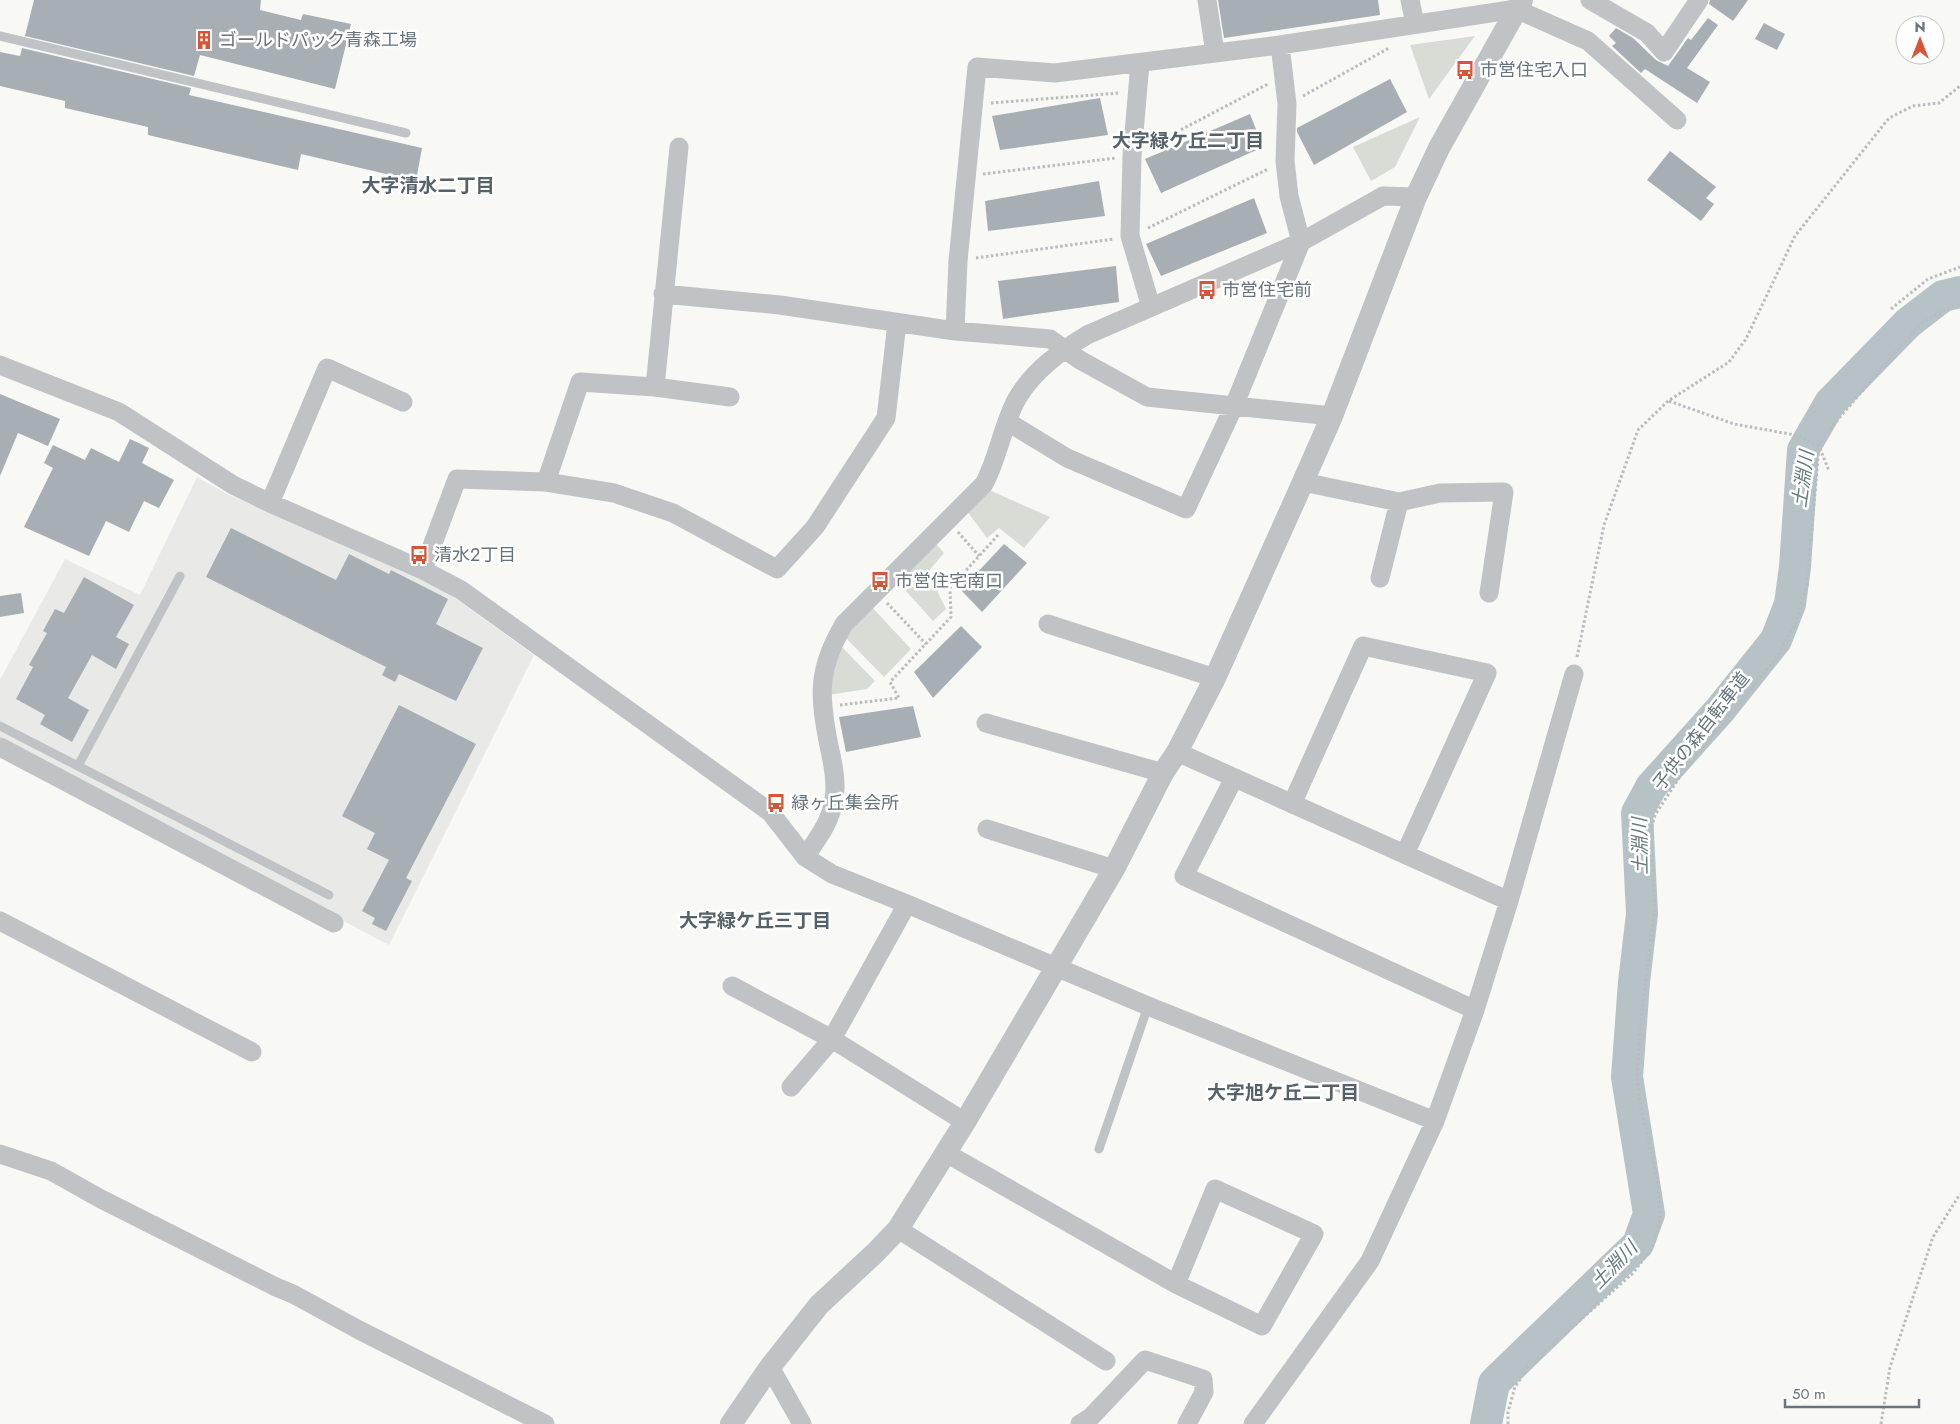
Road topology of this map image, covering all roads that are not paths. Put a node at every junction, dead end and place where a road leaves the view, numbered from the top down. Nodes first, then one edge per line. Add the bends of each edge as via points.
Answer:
1 (1208, 0) edge
2 (1410, 0) edge
3 (1590, 0) edge
4 (1699, 0) edge
5 (1519, 4) edge
6 (1415, 24) junction
7 (0, 36) edge
8 (1280, 45) junction
9 (1216, 53) junction
10 (1140, 63) junction
11 (1677, 120) dead end
12 (406, 133) dead end
13 (679, 147) dead end
14 (1416, 197) junction
15 (1301, 242) junction
16 (664, 294) junction
17 (1151, 308) junction
18 (897, 323) junction
19 (955, 331) junction
20 (1064, 349) junction
21 (0, 364) edge
22 (655, 387) junction
23 (730, 397) dead end
24 (403, 402) dead end
25 (1234, 406) junction
26 (1332, 416) junction
27 (1008, 422) junction
28 (546, 482) junction
29 (1303, 482) junction
30 (1399, 502) junction
31 (270, 503) junction
32 (423, 570) junction
33 (180, 576) dead end
34 (1380, 578) dead end
35 (1489, 593) dead end
36 (1048, 624) dead end
37 (1574, 674) road end
38 (1215, 678) junction
39 (986, 723) dead end
40 (0, 726) edge
41 (0, 747) edge
42 (1177, 752) junction
43 (78, 766) junction
44 (1163, 773) junction
45 (1234, 778) junction
46 (1292, 804) junction
47 (987, 829) dead end
48 (1405, 854) junction
49 (805, 857) junction
50 (1114, 869) junction
51 (329, 895) dead end
52 (1509, 901) junction
53 (907, 904) junction
54 (0, 921) edge
55 (334, 923) dead end
56 (1056, 967) junction
57 (732, 986) dead end
58 (1148, 1006) junction
59 (1475, 1010) junction
60 (832, 1038) junction
61 (252, 1052) dead end
62 (792, 1087) dead end
63 (1434, 1120) junction
64 (965, 1122) junction
65 (1098, 1149) dead end
66 (946, 1153) junction
67 (0, 1154) edge
68 (898, 1229) junction
69 (1176, 1284) junction
70 (1106, 1361) dead end
71 (770, 1367) junction
72 (544, 1424) edge
73 (731, 1424) edge
74 (802, 1424) edge
75 (1080, 1424) edge
76 (1187, 1424) edge
77 (1254, 1424) edge

1 - 9 street
2 - 6 street
3 - 4 street via 1647,33 1664,52
5 - 6 street
5 - 11 street via 1588,40
5 - 14 street via 1439,148
6 - 8 street
7 - 12 lane
8 - 9 street
8 - 15 street via 1287,104 1285,161 1288,196
9 - 10 street
10 - 17 street via 1132,156 1130,236
10 - 19 street via 1055,73 977,67 965,176
13 - 16 street
14 - 15 street via 1383,196
14 - 26 street
15 - 17 street
15 - 25 street
16 - 18 street via 780,305
16 - 22 street
17 - 20 street via 1087,335
18 - 19 street
18 - 28 street via 886,418 815,527 778,568 673,513 614,493
19 - 20 street via 1050,338
20 - 25 street via 1147,397
20 - 27 street via 1033,377 1018,398
21 - 31 street via 119,412 233,485
22 - 23 street
22 - 28 street via 580,382
24 - 31 street via 327,368
25 - 26 street
25 - 27 street via 1186,509 1067,458
26 - 29 street
27 - 49 street via 994,467 984,484 844,624 831,646 824,672 822,707 833,766 834,799 825,828
28 - 32 street via 458,479
29 - 30 street
29 - 38 street
30 - 34 street
30 - 35 street via 1440,493 1504,492
31 - 32 street
32 - 49 street via 461,590 770,812
33 - 43 lane
36 - 38 street
37 - 52 street
38 - 42 street
39 - 44 street
40 - 43 lane
41 - 55 street
42 - 44 street
42 - 45 street
43 - 51 lane
44 - 50 street
45 - 46 street
45 - 59 street via 1184,876
46 - 48 street
46 - 48 street via 1363,646 1487,673
47 - 50 street
48 - 52 street
49 - 53 street via 832,874
50 - 56 street
52 - 59 street
53 - 56 street
53 - 60 street
54 - 61 street
56 - 58 street
56 - 64 street
57 - 60 street
58 - 63 street
58 - 65 lane
59 - 63 street
60 - 62 street
60 - 64 street
63 - 77 street via 1370,1261
64 - 66 street
66 - 68 street
66 - 69 street
67 - 72 street via 51,1170
68 - 70 street
68 - 71 street via 819,1305
69 - 69 street via 1215,1189 1314,1234 1262,1326
71 - 73 street
71 - 74 street
75 - 76 street via 1091,1417 1146,1360 1203,1379 1204,1392

